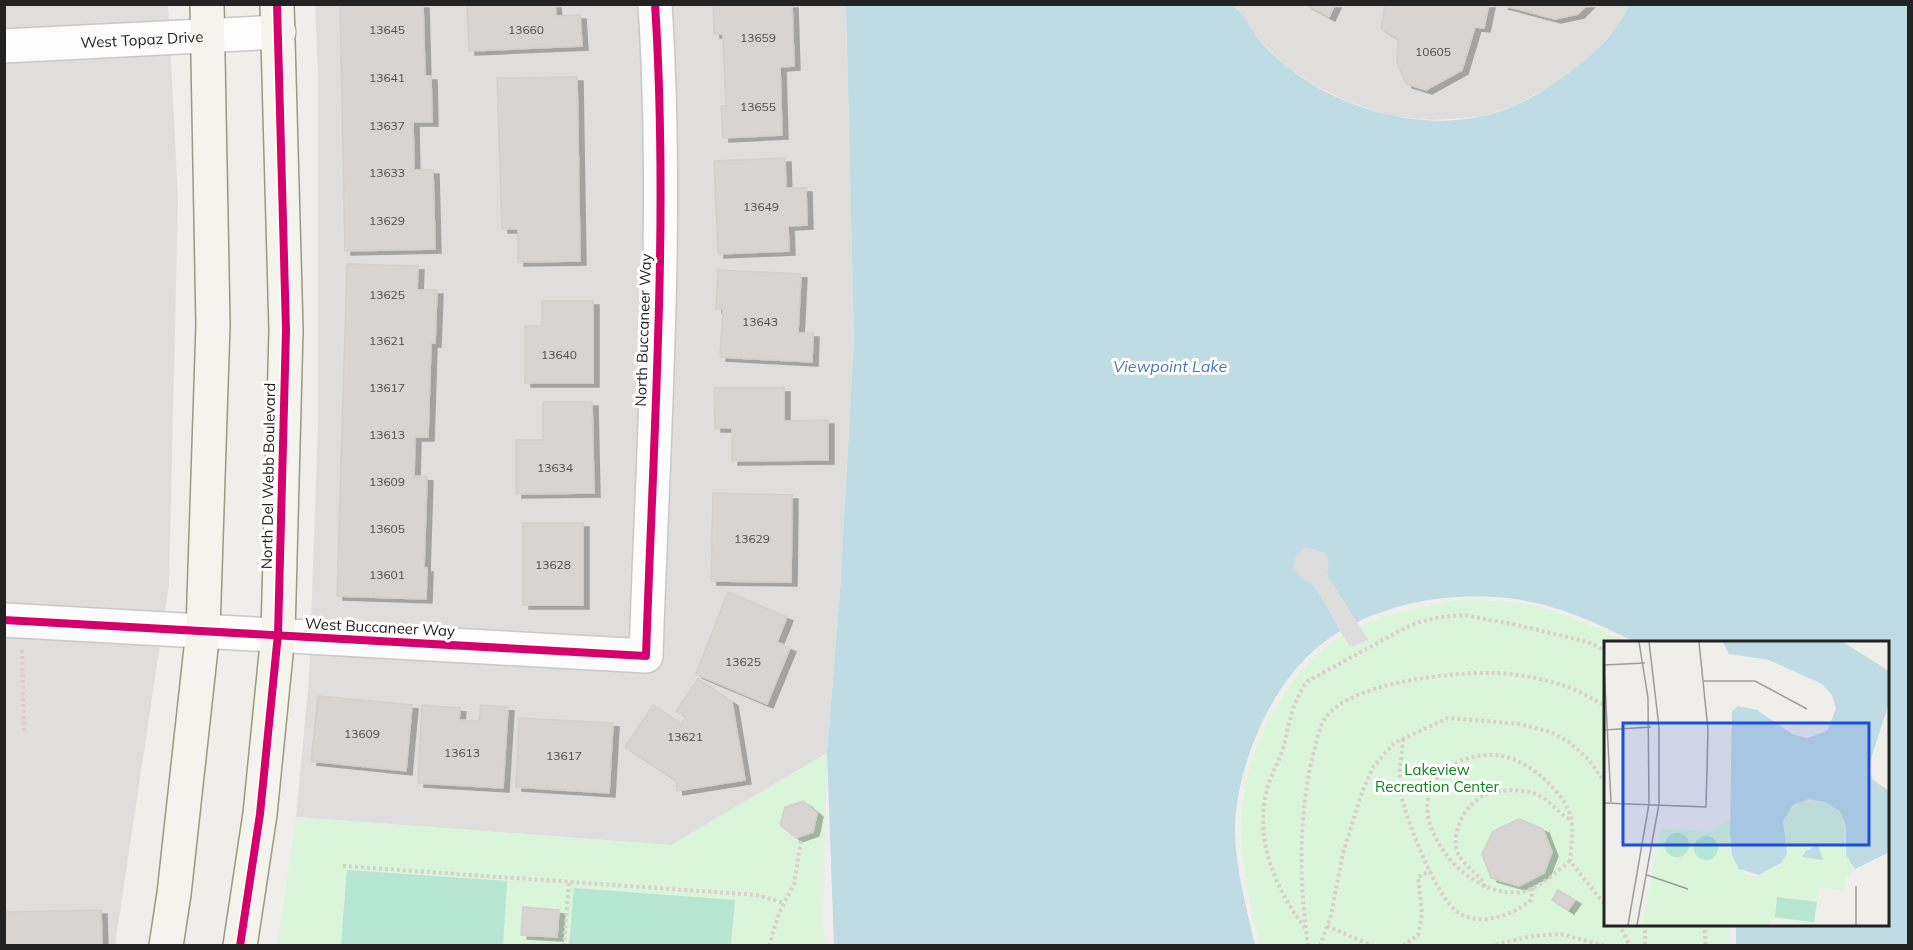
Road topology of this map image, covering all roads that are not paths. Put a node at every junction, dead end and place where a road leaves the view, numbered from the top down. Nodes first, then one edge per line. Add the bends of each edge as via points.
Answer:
1 (655, 4) edge
2 (278, 18) edge
3 (208, 20) edge
4 (4, 46) edge
5 (13, 630) edge
6 (203, 630) junction
7 (278, 634) junction
8 (646, 656) joint
9 (166, 945) edge
10 (240, 945) edge

1 - 8 street, North Buccaneer Way via 660,241
2 - 3 street, West Topaz Drive
2 - 7 street, North Del Webb Boulevard via 286,330
3 - 4 street, West Topaz Drive
3 - 6 street via 213,325
5 - 6 street, West Buccaneer Way
6 - 7 street, West Buccaneer Way
6 - 9 street
7 - 8 street, West Buccaneer Way
7 - 10 street, North Del Webb Boulevard via 260,814

